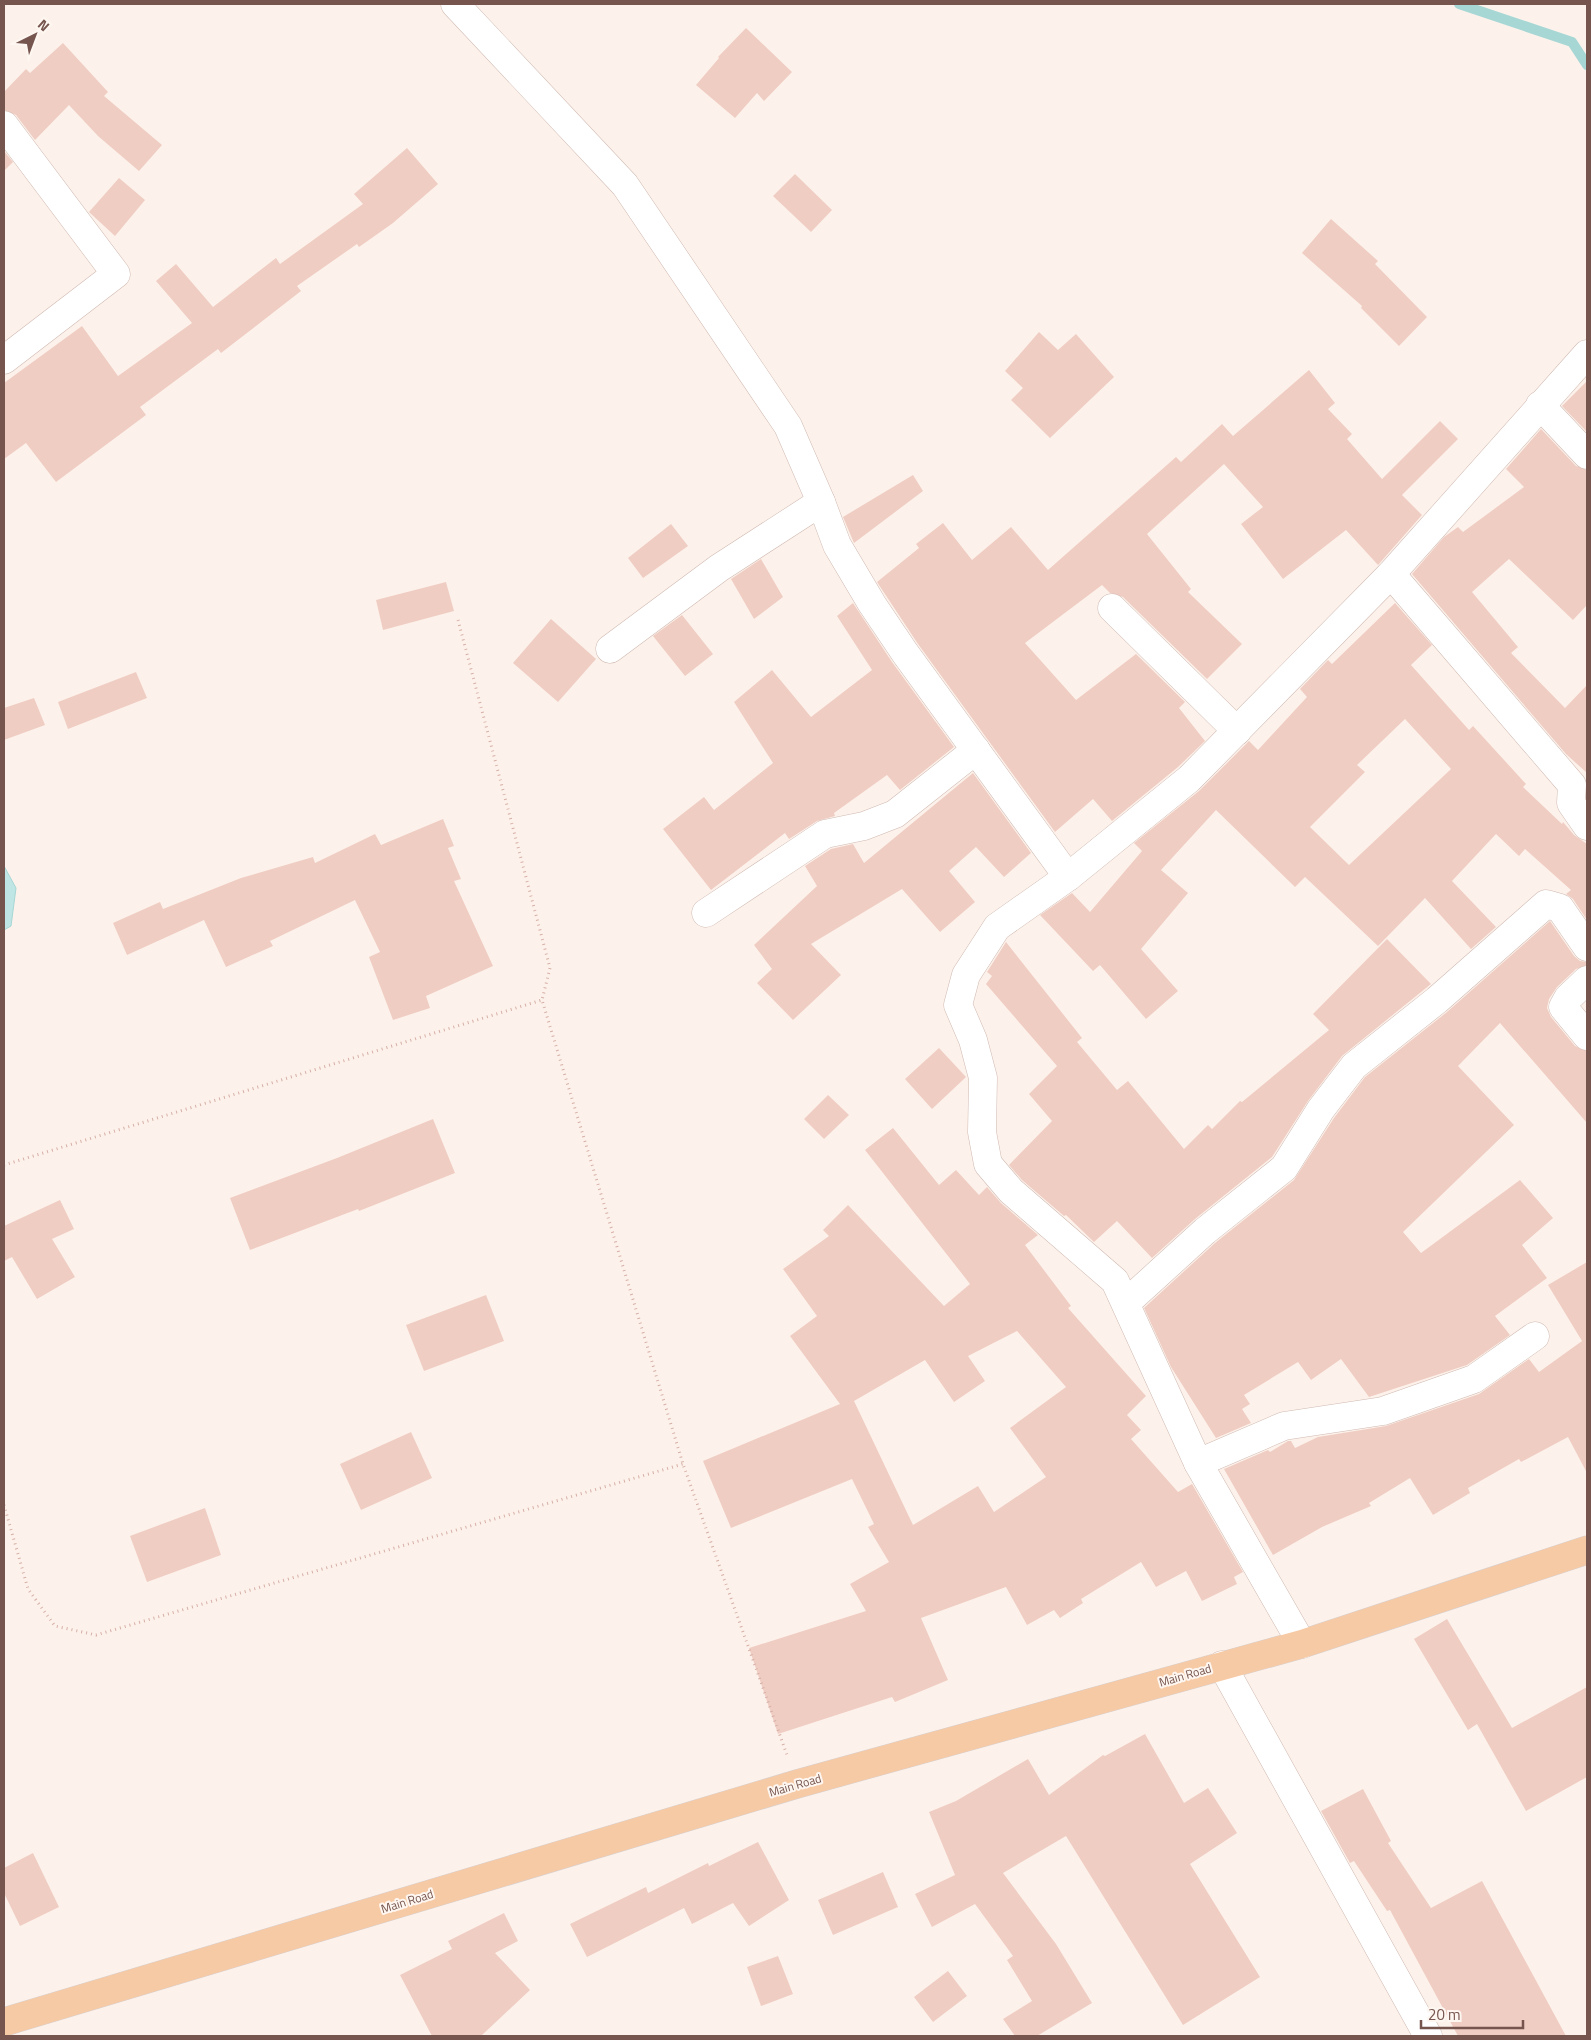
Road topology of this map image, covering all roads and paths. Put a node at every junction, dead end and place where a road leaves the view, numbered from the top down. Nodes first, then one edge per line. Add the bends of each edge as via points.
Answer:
1 (455, 4) edge
2 (4, 126) edge
3 (1587, 354) edge
4 (4, 360) edge
5 (1540, 405) junction
6 (1587, 455) edge
7 (821, 502) junction
8 (1391, 574) junction
9 (1112, 608) dead end
10 (458, 620) dead end
11 (610, 649) dead end
12 (1236, 731) junction
13 (976, 750) junction
14 (1587, 826) edge
15 (1068, 877) junction
16 (706, 913) dead end
17 (1587, 947) edge
18 (1587, 980) edge
19 (542, 1000) junction
20 (1587, 1036) edge
21 (4, 1165) edge
22 (1126, 1303) junction
23 (1535, 1336) dead end
24 (1198, 1463) junction
25 (683, 1464) junction
26 (4, 1506) edge
27 (1587, 1550) edge
28 (1302, 1644) junction
29 (1222, 1665) junction
30 (797, 1784) junction
31 (4, 2022) edge
32 (1428, 2036) edge

1 - 7 street via 624,185 788,426
2 - 4 street via 116,274
3 - 5 street
5 - 6 street
5 - 8 street
7 - 11 street via 718,568
7 - 13 street via 837,545 872,604
8 - 12 street
8 - 14 street via 1572,785 1571,803
9 - 12 street
10 - 19 path via 550,968
12 - 15 street via 1189,779
13 - 15 street
13 - 16 street via 895,814 864,826 824,834
15 - 22 street via 997,927 966,975 958,1004 973,1040 983,1078 982,1132 988,1164 1011,1191 1115,1281
17 - 22 street via 1560,908 1546,904 1437,1000 1354,1066 1321,1109 1284,1168 1205,1231
18 - 20 street via 1568,998 1564,1008
19 - 21 path
19 - 25 path
22 - 24 street
23 - 24 street via 1474,1379 1383,1411 1284,1426
24 - 28 street
25 - 26 path via 96,1635 55,1626 28,1589
25 - 30 path
27 - 28 main road, Main Road
28 - 29 main road, Main Road
29 - 30 main road, Main Road
29 - 32 street
30 - 31 main road, Main Road

